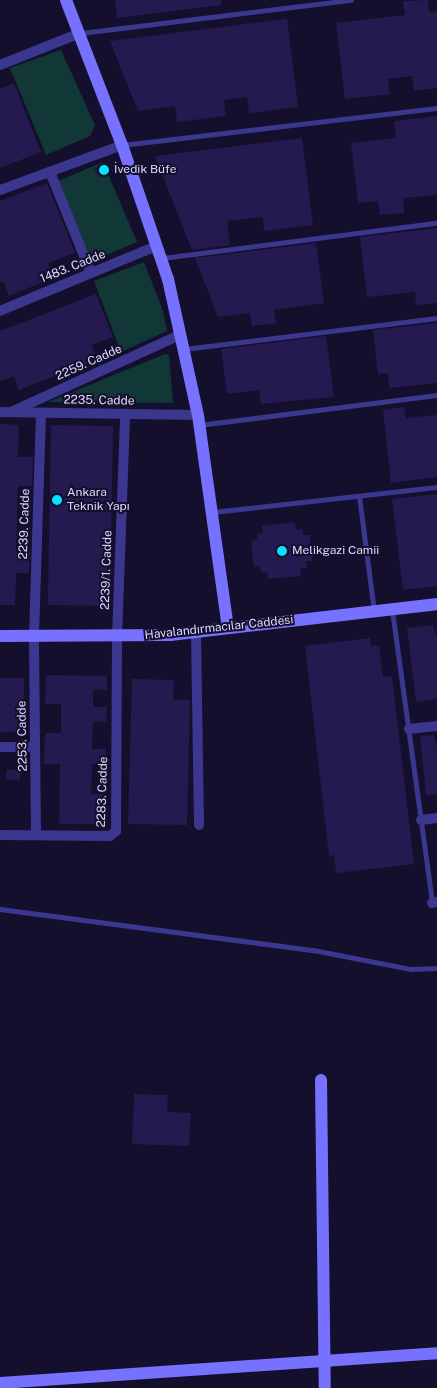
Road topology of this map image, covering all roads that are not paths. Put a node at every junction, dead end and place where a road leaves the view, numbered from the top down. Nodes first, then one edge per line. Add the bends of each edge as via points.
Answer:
1 (66, 0) edge
2 (351, 0) edge
3 (80, 34) junction
4 (0, 65) edge
5 (437, 108) edge
6 (122, 145) junction
7 (50, 172) junction
8 (0, 190) edge
9 (437, 222) edge
10 (156, 246) junction
11 (161, 258) junction
12 (91, 273) junction
13 (0, 311) edge
14 (437, 318) edge
15 (180, 335) junction
16 (183, 349) junction
17 (437, 395) edge
18 (4, 412) edge
19 (42, 413) junction
20 (125, 414) junction
21 (198, 420) junction
22 (437, 487) edge
23 (359, 496) junction
24 (213, 512) junction
25 (437, 604) edge
26 (392, 610) junction
27 (374, 612) junction
28 (228, 628) junction
29 (196, 632) junction
30 (0, 636) edge
31 (34, 636) junction
32 (117, 637) junction
33 (437, 726) edge
34 (409, 729) junction
35 (0, 747) edge
36 (35, 747) junction
37 (437, 818) edge
38 (421, 820) junction
39 (199, 825) dead end
40 (0, 835) edge
41 (36, 835) junction
42 (434, 902) edge
43 (0, 909) edge
44 (437, 968) edge
45 (321, 1080) dead end
46 (437, 1353) edge
47 (323, 1361) junction
48 (0, 1384) edge
49 (325, 1388) edge

1 - 3 street
2 - 3 lane
3 - 4 street
3 - 6 street
5 - 6 lane
6 - 7 street
6 - 10 street
7 - 8 street
7 - 12 street
9 - 11 lane
10 - 11 street
10 - 12 street, 1483. Cadde
11 - 15 street
12 - 13 street, 1483. Cadde
14 - 16 lane
15 - 16 street
15 - 18 street, 2259. Cadde
16 - 21 street
17 - 21 lane
18 - 19 street, 2235. Cadde
19 - 20 street, 2235. Cadde
19 - 31 street, 2239. Cadde
20 - 21 street, 2235. Cadde
20 - 32 street, 2239/1. Cadde
21 - 24 street
22 - 23 lane
23 - 24 lane
23 - 27 lane
24 - 28 street
25 - 26 street, Havalandırmacılar Caddesi
26 - 27 street, Havalandırmacılar Caddesi
26 - 34 lane
27 - 28 street, Havalandırmacılar Caddesi
28 - 29 street, Havalandırmacılar Caddesi
29 - 32 street, Havalandırmacılar Caddesi
29 - 39 street
30 - 31 street, Havalandırmacılar Caddesi
31 - 32 street, Havalandırmacılar Caddesi
31 - 36 street, 2253. Cadde
32 - 41 street, 2283. Cadde via 116,831 110,836
33 - 34 street
34 - 38 lane
35 - 36 street
36 - 41 street, 2253. Cadde
37 - 38 street
38 - 42 lane
40 - 41 street, 2283. Cadde
43 - 44 lane via 313,950 411,968
45 - 47 street
46 - 47 street
47 - 48 street
47 - 49 street

